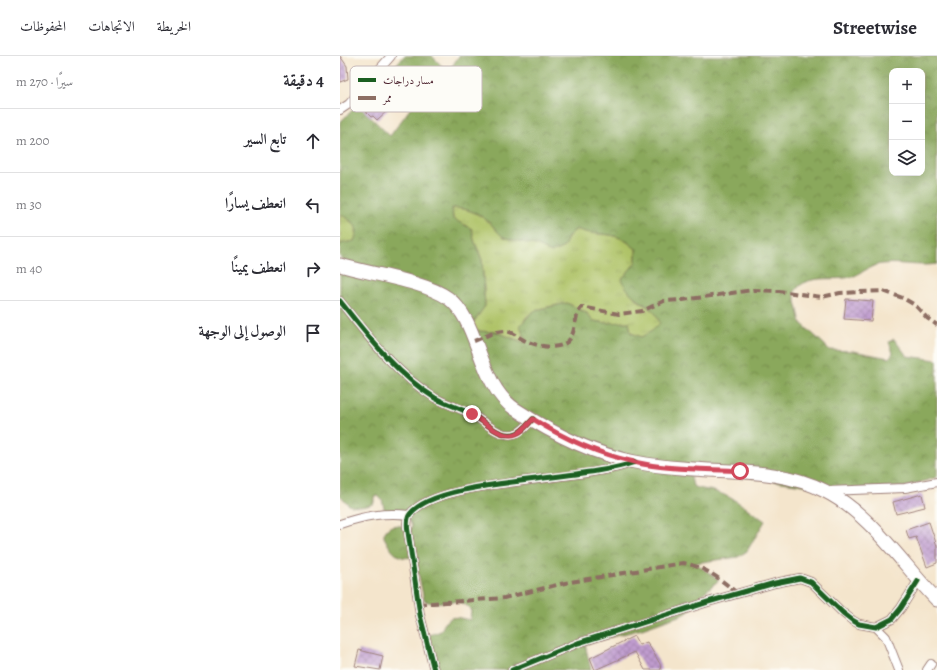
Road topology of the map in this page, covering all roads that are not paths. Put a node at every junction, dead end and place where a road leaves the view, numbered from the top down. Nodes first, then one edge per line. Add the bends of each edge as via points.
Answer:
1 (391, 56) edge
2 (382, 66) edge
3 (350, 103) edge
4 (340, 110) edge
5 (340, 265) edge
6 (340, 301) edge
7 (533, 419) junction
8 (634, 462) junction
9 (937, 482) edge
10 (826, 491) junction
11 (409, 515) junction
12 (340, 524) edge
13 (918, 581) junction
14 (937, 600) edge
15 (876, 627) junction
16 (434, 670) edge
17 (512, 670) edge
18 (899, 670) edge

1 - 2 street
3 - 4 street
5 - 7 main road via 417,285 448,298 461,312 495,389 505,400
6 - 7 street via 376,346 411,381 436,398 472,414 496,431 507,434 517,434
7 - 8 main road via 577,442
8 - 10 main road via 773,475 804,481
8 - 11 street via 580,475 462,490 434,499
9 - 10 street via 905,488
10 - 13 main road via 848,506 885,539
11 - 12 street via 375,514
11 - 16 street via 407,523 419,609
13 - 14 main road
13 - 15 street via 892,619
15 - 17 street via 858,624 811,582 800,578 708,602 578,643
15 - 18 street via 889,642

